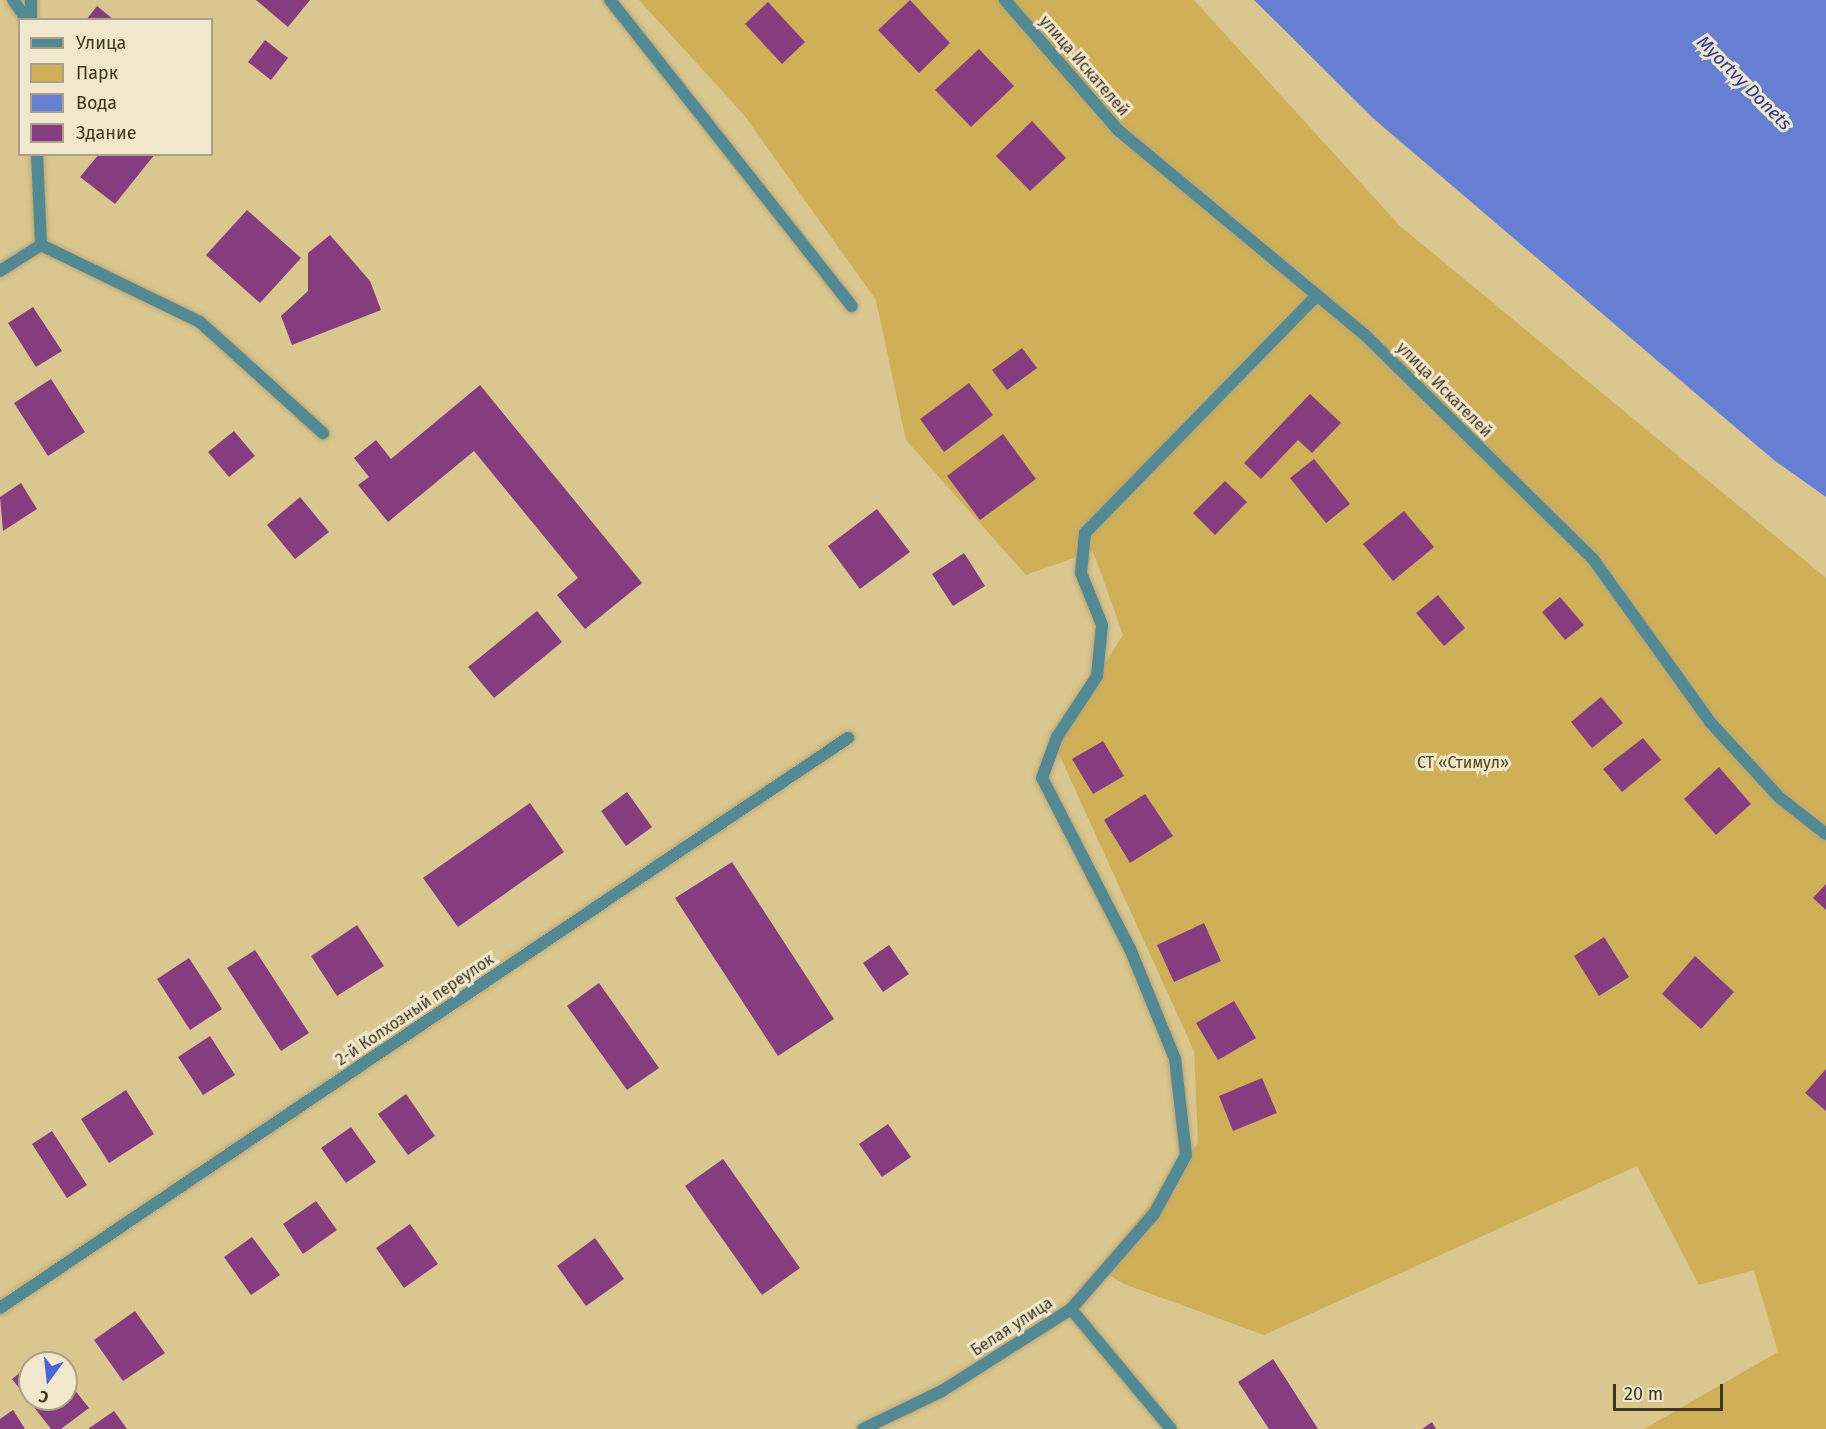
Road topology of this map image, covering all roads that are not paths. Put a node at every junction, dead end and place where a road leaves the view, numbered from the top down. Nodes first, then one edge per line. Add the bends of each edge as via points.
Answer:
1 (13, 0) edge
2 (31, 0) edge
3 (610, 0) edge
4 (1005, 0) edge
5 (27, 18) edge
6 (29, 18) edge
7 (37, 156) edge
8 (41, 245) junction
9 (0, 272) edge
10 (1316, 296) junction
11 (852, 306) dead end
12 (322, 433) dead end
13 (848, 738) dead end
14 (1826, 834) edge
15 (0, 1308) edge
16 (1071, 1309) junction
17 (863, 1429) edge
18 (1171, 1429) edge

1 - 5 street
2 - 6 street
3 - 11 street
4 - 10 street, улица Искателей via 1118,130
7 - 8 street
8 - 9 street
8 - 12 street via 200,322
10 - 14 street, улица Искателей via 1365,335 1593,559 1710,722 1780,798
10 - 16 street via 1085,533 1081,573 1102,625 1097,676 1057,737 1041,778 1130,949 1174,1059 1186,1155 1154,1214
13 - 15 street, 2-й Колхозный переулок
16 - 17 street, Белая улица via 942,1391
16 - 18 street, Белая улица

